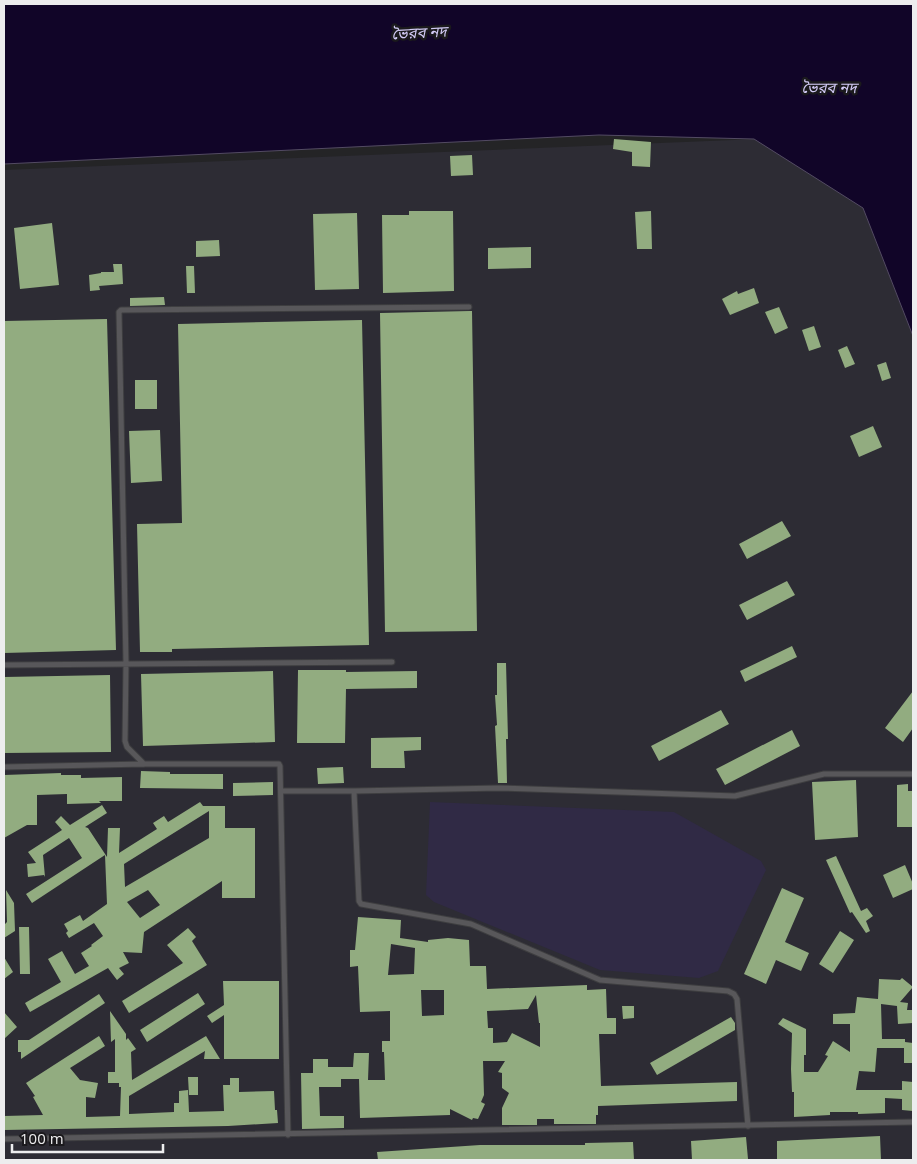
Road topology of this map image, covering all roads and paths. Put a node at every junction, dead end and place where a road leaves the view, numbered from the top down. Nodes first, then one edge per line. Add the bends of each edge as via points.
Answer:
1 (468, 307) dead end
2 (392, 662) dead end
3 (126, 663) junction
4 (4, 665) edge
5 (144, 764) junction
6 (4, 767) edge
7 (913, 774) edge
8 (281, 791) junction
9 (354, 791) junction
10 (913, 1122) edge
11 (748, 1126) junction
12 (288, 1135) junction
13 (4, 1139) edge

1 - 3 lane via 119,312
2 - 3 lane
3 - 4 lane
3 - 5 lane via 125,741
5 - 6 lane
5 - 8 lane via 276,763 280,766
7 - 9 lane via 824,774 735,796 499,788
8 - 9 lane
8 - 12 lane
9 - 11 lane via 361,904 471,924 600,980 734,994
10 - 11 lane
11 - 12 lane
12 - 13 lane

